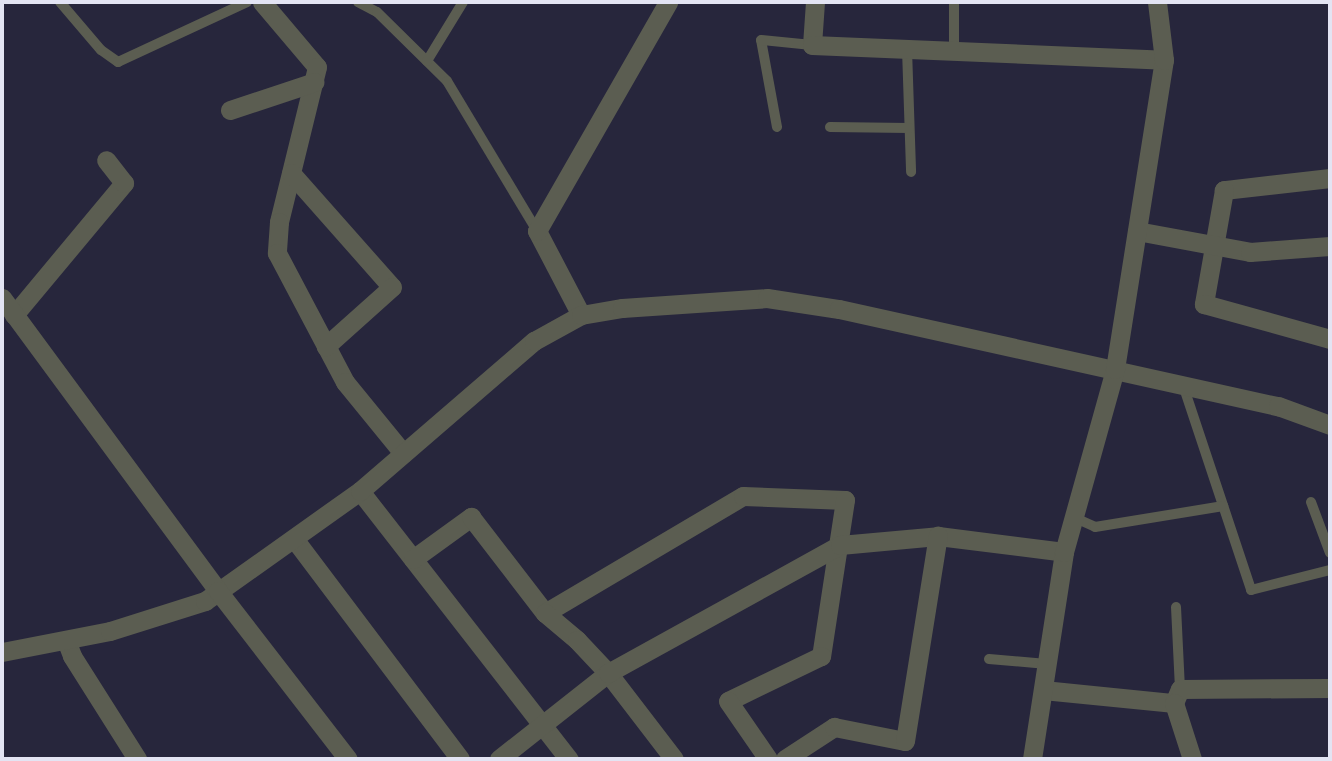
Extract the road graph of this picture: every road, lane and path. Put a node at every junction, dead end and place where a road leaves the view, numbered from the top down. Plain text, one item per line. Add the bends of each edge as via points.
1 (60, 2) edge
2 (247, 2) edge
3 (262, 2) edge
4 (358, 2) edge
5 (463, 2) edge
6 (668, 2) edge
7 (814, 2) edge
8 (954, 2) edge
9 (1157, 2) edge
10 (811, 45) junction
11 (907, 49) junction
12 (954, 51) junction
13 (1164, 60) junction
14 (427, 61) junction
15 (314, 82) junction
16 (230, 110) dead end
17 (777, 127) dead end
18 (830, 127) dead end
19 (909, 128) junction
20 (106, 160) dead end
21 (911, 172) dead end
22 (292, 173) junction
23 (1330, 178) edge
24 (537, 231) junction
25 (1137, 231) junction
26 (1330, 246) edge
27 (1214, 247) junction
28 (2, 298) edge
29 (14, 315) junction
30 (581, 315) junction
31 (1330, 339) edge
32 (326, 346) junction
33 (1115, 369) junction
34 (1183, 385) junction
35 (1330, 425) edge
36 (403, 453) junction
37 (360, 491) junction
38 (1311, 502) dead end
39 (1223, 506) junction
40 (1073, 517) junction
41 (938, 536) junction
42 (295, 540) junction
43 (839, 545) junction
44 (1063, 552) junction
45 (1330, 553) edge
46 (413, 559) junction
47 (1330, 570) edge
48 (218, 591) junction
49 (1176, 607) dead end
50 (545, 613) junction
51 (66, 640) junction
52 (2, 652) edge
53 (989, 659) dead end
54 (1047, 664) junction
55 (608, 673) junction
56 (1330, 688) edge
57 (1043, 690) junction
58 (1177, 696) junction
59 (543, 725) junction
60 (134, 758) edge
61 (348, 759) edge
62 (460, 759) edge
63 (499, 759) edge
64 (569, 759) edge
65 (674, 759) edge
66 (768, 759) edge
67 (785, 759) edge
68 (1032, 759) edge
69 (1192, 759) edge

1 - 2 lane via 118,62
3 - 15 street via 317,67
4 - 14 lane via 377,12
5 - 14 lane
6 - 24 street
7 - 10 street
8 - 12 lane
9 - 13 street
10 - 11 street
10 - 17 lane via 761,40
11 - 12 street
11 - 19 lane
12 - 13 street
13 - 25 street
14 - 24 lane via 447,81
15 - 16 street
15 - 22 street
18 - 19 lane
19 - 21 lane
20 - 29 street via 124,183
22 - 32 street via 276,253
22 - 32 street via 392,287
23 - 27 street via 1224,190
24 - 30 street
25 - 27 street
25 - 33 street
26 - 27 street via 1250,253
27 - 31 street via 1204,304
28 - 29 street
29 - 48 street
30 - 33 street via 767,298 839,309
30 - 36 street via 534,341
32 - 36 street via 345,382
33 - 34 street
33 - 40 street
34 - 35 street via 1278,406
34 - 39 lane
36 - 37 street
37 - 42 street
37 - 46 street
38 - 45 lane
39 - 40 lane via 1095,527
39 - 47 lane via 1251,590
40 - 44 street
41 - 43 street
41 - 44 street
41 - 67 street via 905,741 834,727
42 - 48 street
42 - 62 street
43 - 50 street via 845,500 743,496
43 - 55 street
43 - 66 street via 821,656 728,701
44 - 54 street
46 - 50 street via 471,517
46 - 59 street
48 - 51 street via 193,605
48 - 61 street
49 - 58 lane
50 - 55 street
51 - 52 street
51 - 60 street
53 - 54 lane
54 - 57 street
55 - 59 street
55 - 65 street
56 - 58 street
57 - 58 street
57 - 68 street
58 - 69 street
59 - 63 street
59 - 64 street

